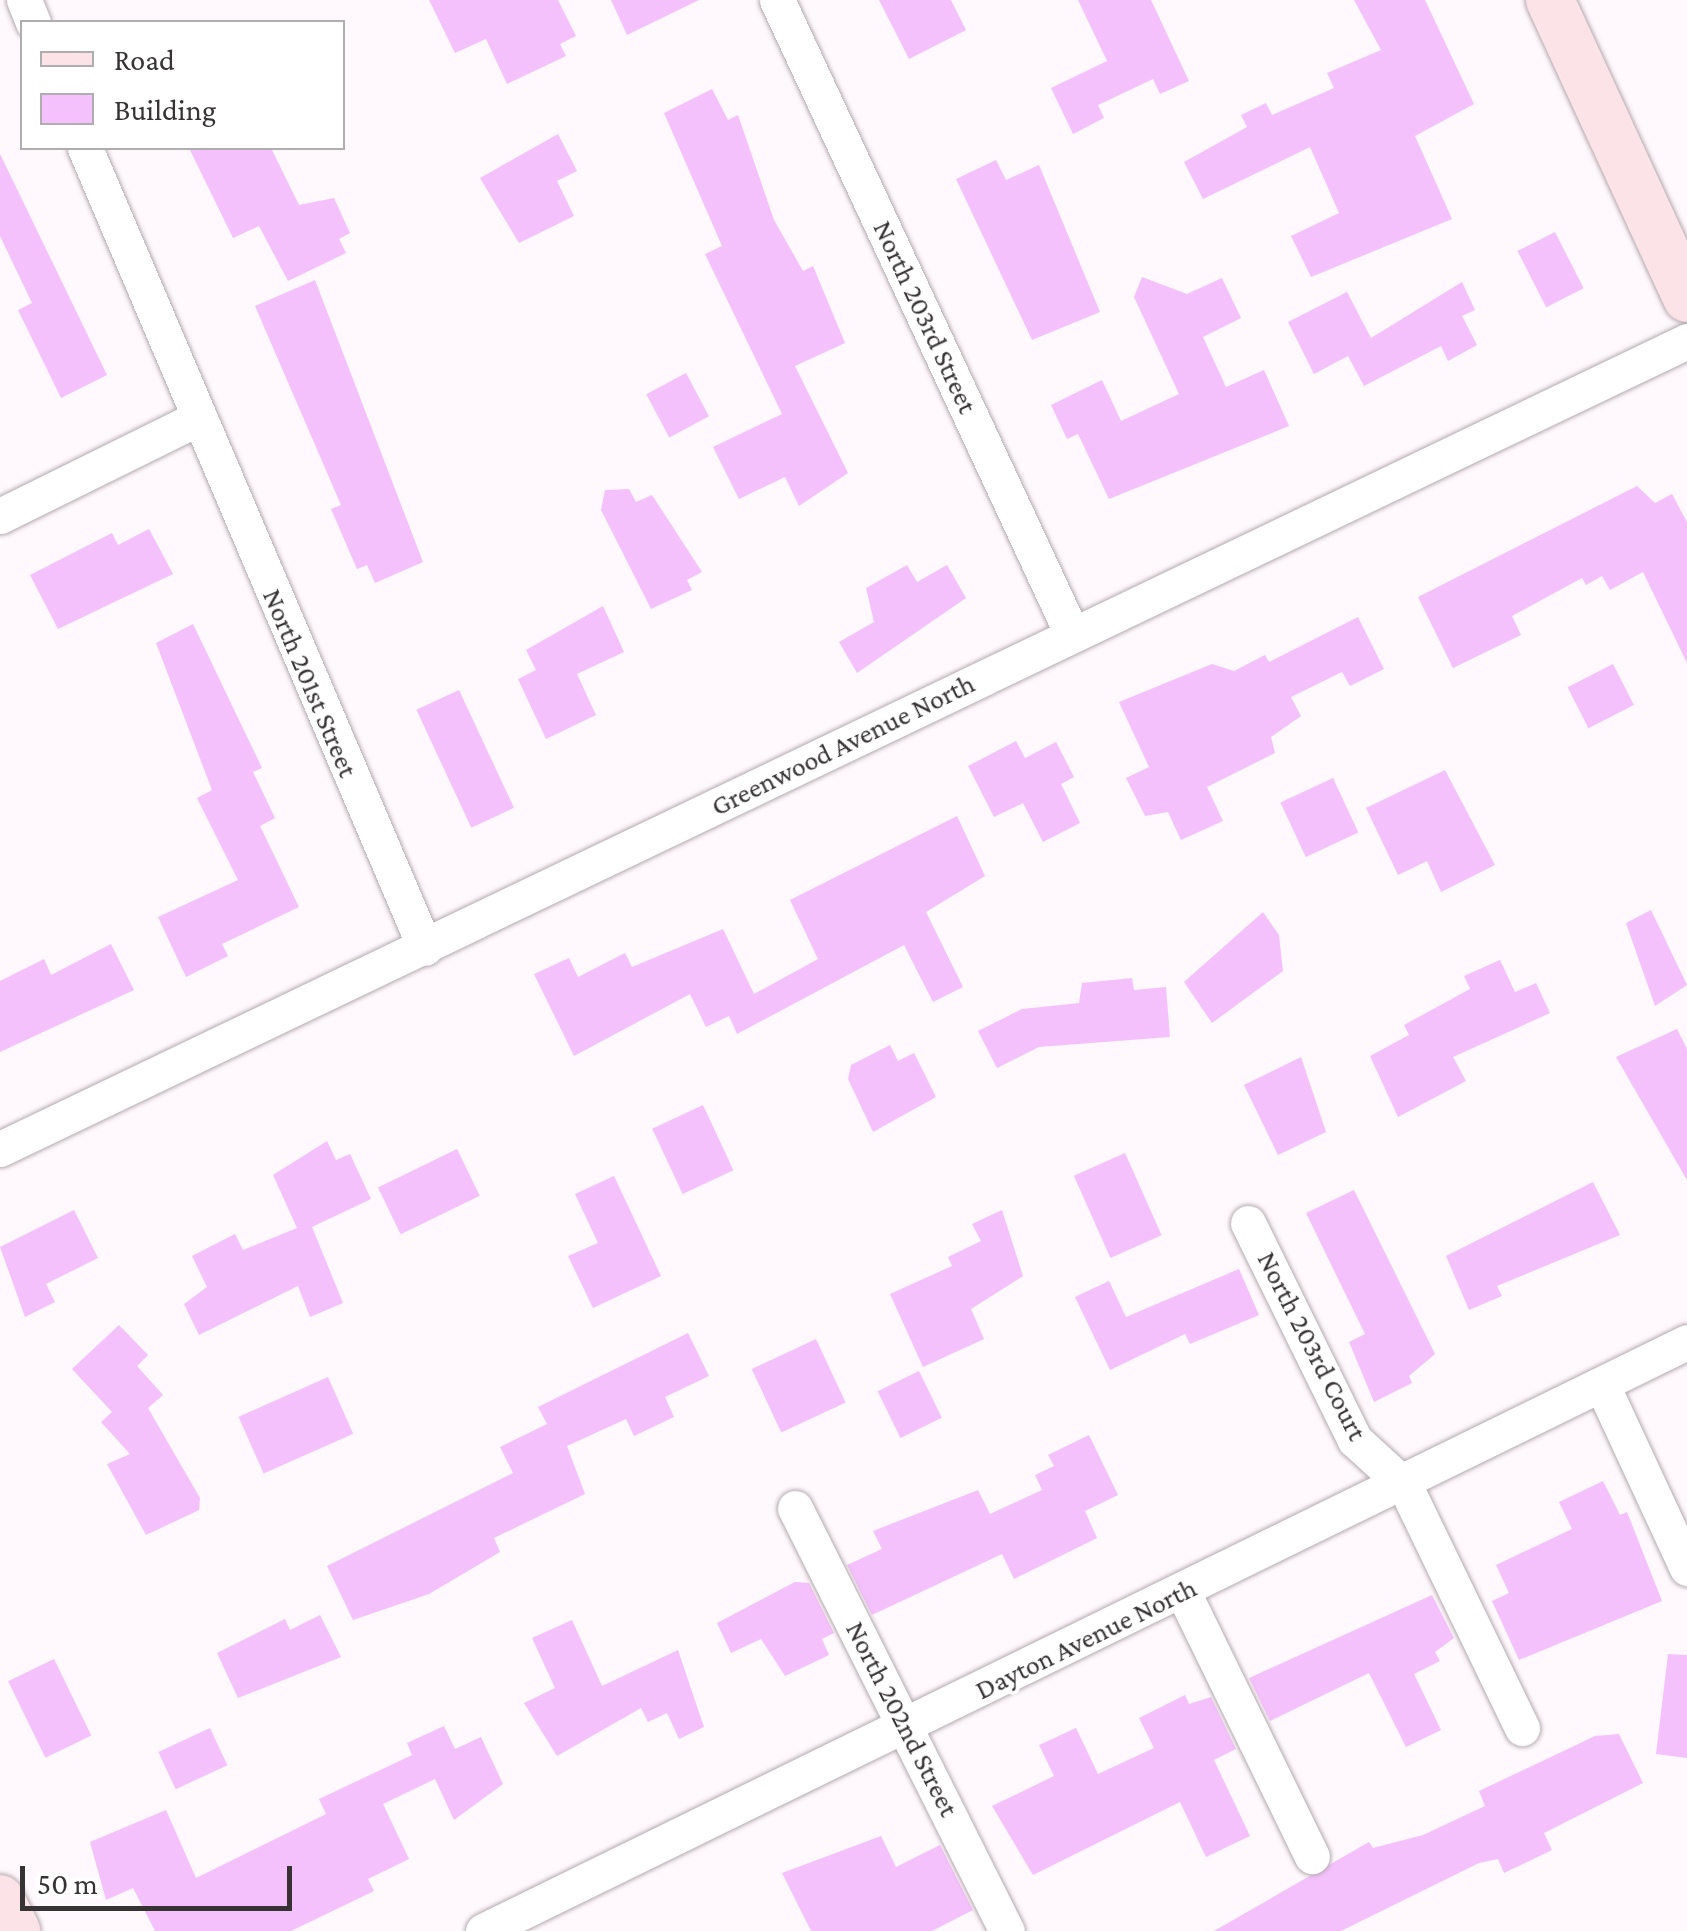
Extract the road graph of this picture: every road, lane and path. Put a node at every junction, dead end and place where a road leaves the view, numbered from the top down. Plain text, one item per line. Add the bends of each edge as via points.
1 (777, 0) edge
2 (1550, 0) edge
3 (85, 150) edge
4 (1687, 298) edge
5 (1687, 341) edge
6 (196, 419) junction
7 (0, 516) edge
8 (1072, 634) junction
9 (425, 948) junction
10 (0, 1149) edge
11 (1248, 1223) dead end
12 (1687, 1342) edge
13 (1602, 1385) junction
14 (1405, 1486) junction
15 (796, 1508) dead end
16 (1687, 1568) edge
17 (1182, 1592) junction
18 (906, 1726) junction
19 (1522, 1728) dead end
20 (1312, 1856) dead end
21 (0, 1898) edge
22 (16, 1931) edge
23 (483, 1931) edge
24 (1007, 1931) edge

1 - 8 street, North 203rd Street
2 - 4 street
3 - 6 street, North 201st Street
5 - 8 street, Greenwood Avenue North
6 - 7 street
6 - 9 street, North 201st Street
8 - 9 street, Greenwood Avenue North
9 - 10 street, Greenwood Avenue North
11 - 14 street, North 203rd Court via 1355,1440
12 - 13 street, Dayton Avenue North
13 - 14 street, Dayton Avenue North
13 - 16 street
14 - 17 street, Dayton Avenue North
14 - 19 street, North 203rd Court
15 - 18 street, North 202nd Street
17 - 18 street, Dayton Avenue North
17 - 20 street
18 - 23 street, Dayton Avenue North
18 - 24 street, North 202nd Street
21 - 22 street

